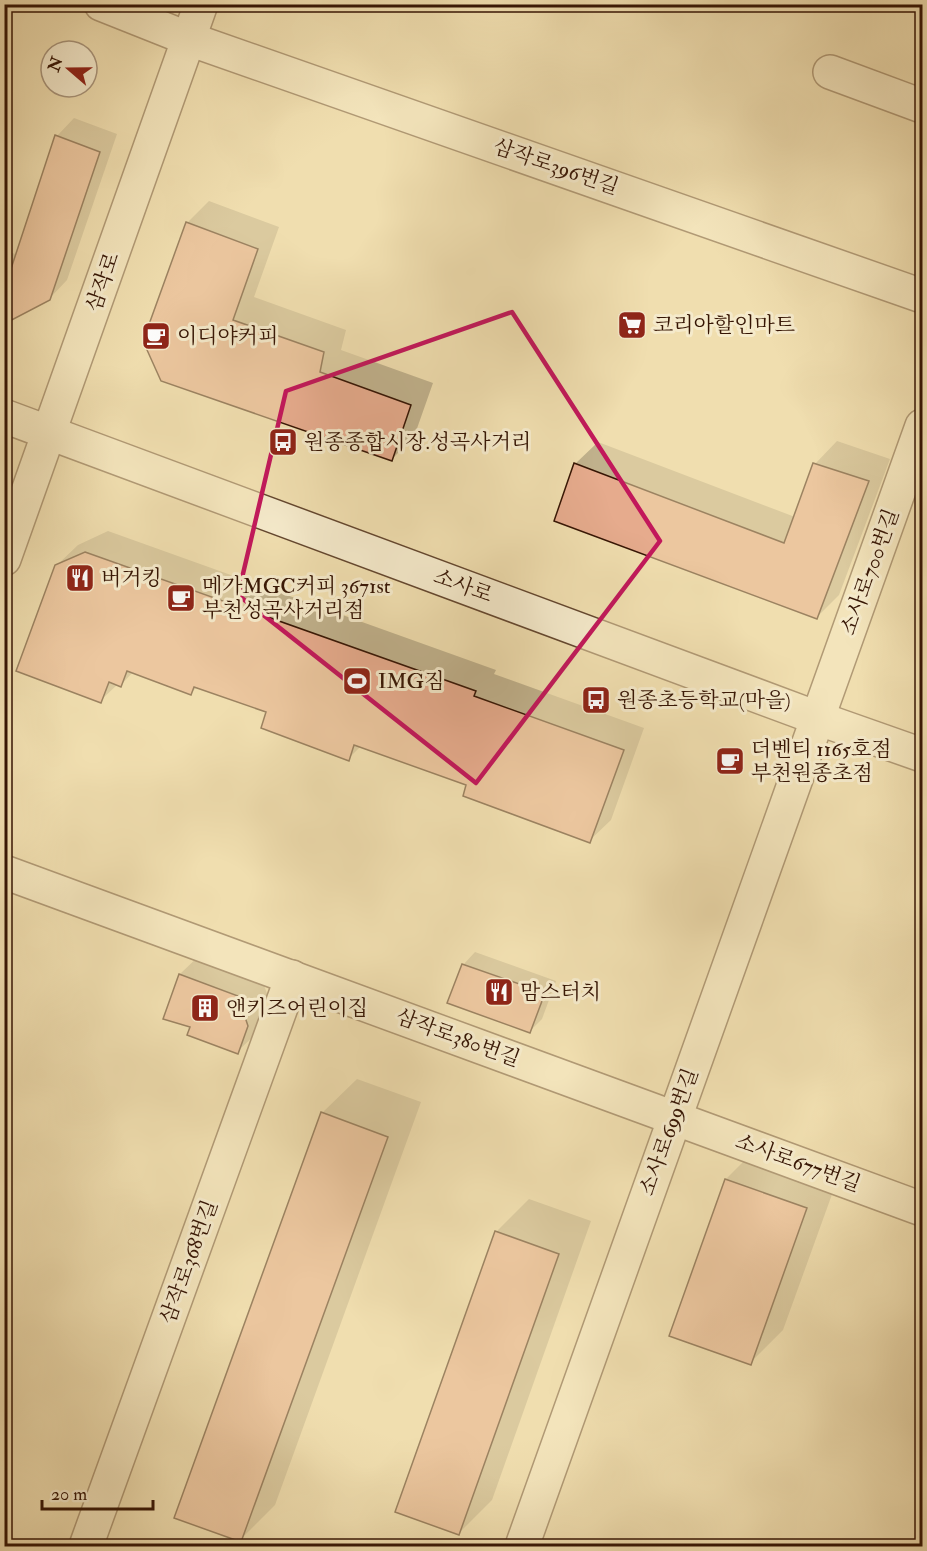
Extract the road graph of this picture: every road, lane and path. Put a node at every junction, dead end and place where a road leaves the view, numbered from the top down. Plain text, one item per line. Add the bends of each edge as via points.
1 (101, 4) edge
2 (201, 4) edge
3 (189, 39) junction
4 (830, 72) dead end
5 (922, 106) edge
6 (922, 296) edge
7 (4, 416) edge
8 (922, 426) edge
9 (50, 433) junction
10 (4, 559) edge
11 (817, 718) junction
12 (922, 755) edge
13 (4, 872) edge
14 (292, 977) junction
15 (674, 1117) junction
16 (922, 1209) edge
17 (86, 1546) edge
18 (522, 1546) edge

1 - 3 street, 삼작로396번길
2 - 3 street, 삼작로
3 - 6 street, 삼작로396번길
3 - 9 street, 삼작로
4 - 5 street
7 - 9 street, 소사로
8 - 11 street, 소사로700번길
9 - 10 street, 삼작로
9 - 11 street, 소사로
11 - 12 street, 소사로
11 - 15 street, 소사로699번길
13 - 14 street, 삼작로380번길
14 - 15 street, 삼작로380번길
14 - 17 street, 삼작로368번길
15 - 16 street, 소사로677번길
15 - 18 street, 소사로699번길

